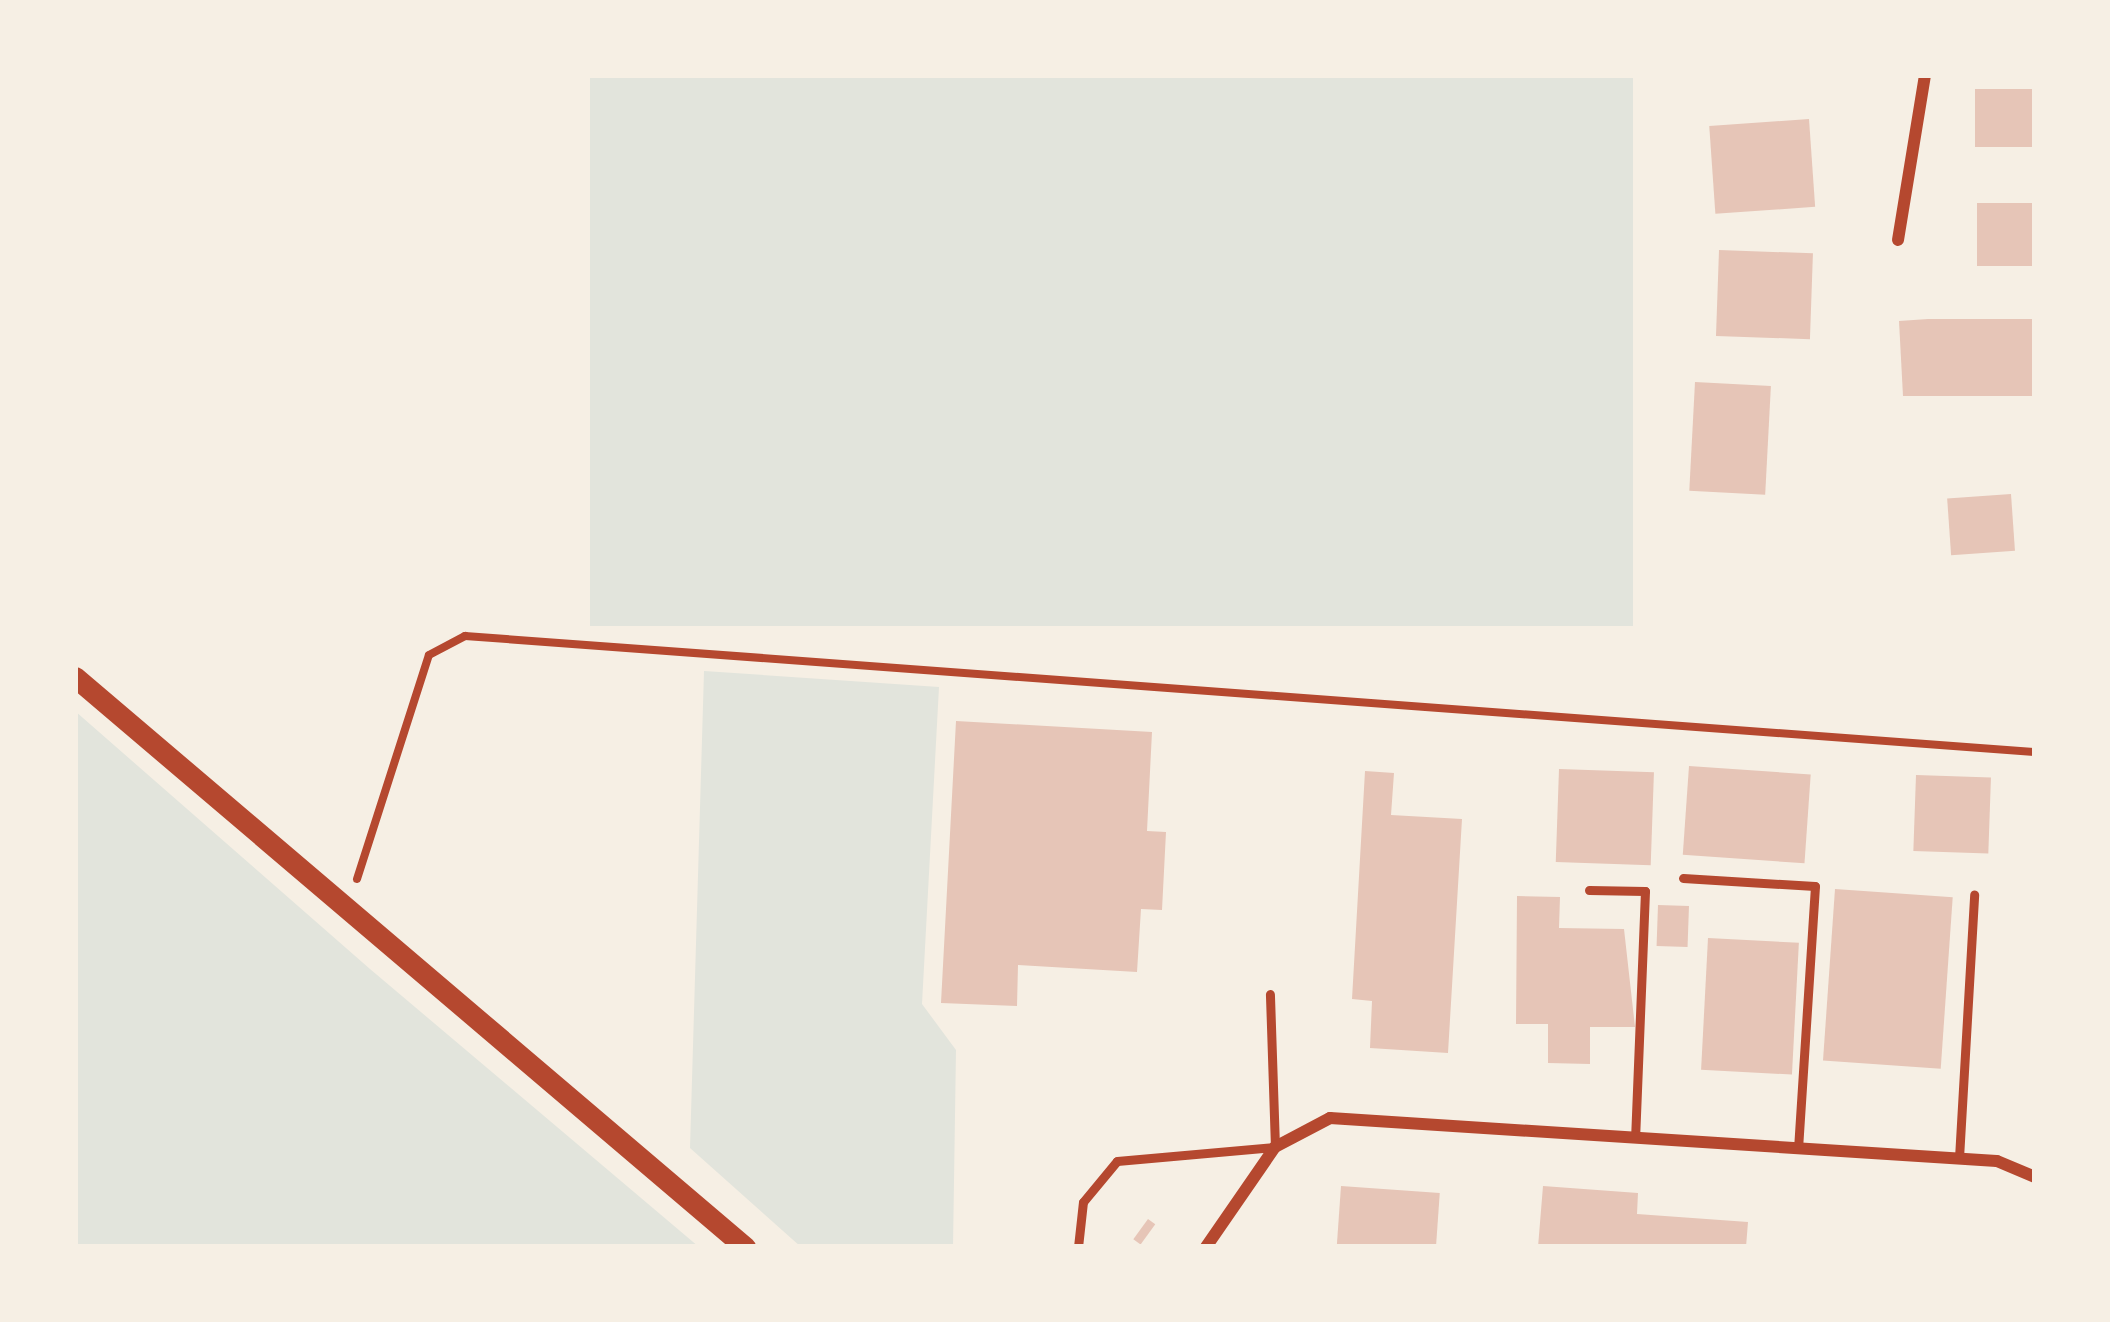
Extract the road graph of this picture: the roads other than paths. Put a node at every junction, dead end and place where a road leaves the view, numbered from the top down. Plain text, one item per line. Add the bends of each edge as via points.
1 (1924, 75) edge
2 (1898, 239) dead end
3 (75, 677) edge
4 (1683, 878) dead end
5 (1589, 890) dead end
6 (1974, 894) dead end
7 (1270, 994) dead end
8 (1635, 1136) junction
9 (1275, 1147) junction
10 (1798, 1148) junction
11 (1959, 1158) junction
12 (2035, 1177) edge
13 (745, 1247) edge
14 (1078, 1247) edge
15 (1206, 1247) edge

1 - 2 street
3 - 13 street
4 - 10 lane via 1815,886
5 - 8 lane via 1645,891
6 - 11 lane
7 - 9 lane
8 - 9 street via 1330,1118
8 - 10 street
9 - 14 lane via 1117,1161 1083,1202
9 - 15 street
10 - 11 street
11 - 12 street

